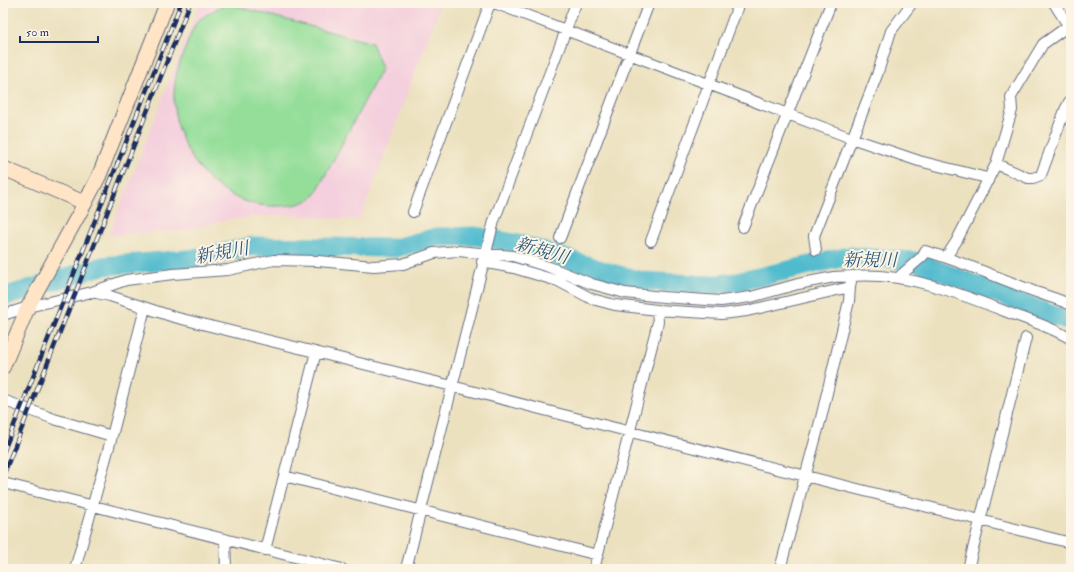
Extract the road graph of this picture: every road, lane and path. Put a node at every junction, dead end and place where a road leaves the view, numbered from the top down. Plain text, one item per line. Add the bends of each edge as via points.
1 (167, 3) edge
2 (490, 3) edge
3 (494, 3) edge
4 (576, 3) edge
5 (649, 3) edge
6 (740, 3) edge
7 (831, 3) edge
8 (912, 3) edge
9 (1054, 3) edge
10 (1070, 26) edge
11 (566, 30) junction
12 (630, 55) junction
13 (708, 85) junction
14 (1071, 100) edge
15 (787, 114) junction
16 (852, 138) junction
17 (996, 164) junction
18 (3, 168) edge
19 (988, 181) junction
20 (86, 203) junction
21 (413, 212) dead end
22 (743, 227) dead end
23 (560, 238) dead end
24 (651, 241) dead end
25 (816, 250) dead end
26 (484, 255) junction
27 (946, 257) junction
28 (852, 276) junction
29 (901, 276) junction
30 (850, 287) junction
31 (92, 292) junction
32 (1071, 305) edge
33 (28, 306) junction
34 (145, 308) junction
35 (657, 310) junction
36 (3, 315) edge
37 (1026, 338) dead end
38 (1071, 339) edge
39 (316, 352) junction
40 (3, 367) edge
41 (452, 386) junction
42 (3, 400) edge
43 (629, 432) junction
44 (112, 436) junction
45 (284, 476) junction
46 (804, 476) junction
47 (3, 483) edge
48 (93, 506) junction
49 (420, 511) junction
50 (980, 520) junction
51 (225, 540) junction
52 (1071, 543) edge
53 (265, 550) junction
54 (598, 555) junction
55 (75, 569) edge
56 (226, 569) edge
57 (342, 569) edge
58 (406, 569) edge
59 (594, 569) edge
60 (780, 569) edge
61 (968, 569) edge

1 - 20 street
2 - 21 street
3 - 11 street
4 - 11 street
5 - 12 street
6 - 13 street
7 - 15 street
8 - 16 street via 891,31
9 - 10 street
10 - 17 street via 1043,44 1011,96 1012,110
11 - 12 street
11 - 26 street via 492,226
12 - 13 street
12 - 23 street
13 - 15 street
13 - 24 street
14 - 17 street via 1041,175 1028,178
15 - 16 street
15 - 22 street
16 - 19 street via 919,161 983,177
16 - 25 street via 814,236
17 - 19 street
18 - 20 street
19 - 27 street
20 - 33 street
26 - 28 street via 513,256 625,293 721,301 751,297 834,277
26 - 31 street via 458,251 434,253 403,264 374,266 274,260 228,270 126,280
26 - 35 street via 514,268 558,281 592,299 615,305
26 - 41 street
27 - 29 street via 925,250 923,256
27 - 32 street
28 - 29 street
28 - 30 street
29 - 38 street via 966,296
30 - 35 street via 747,311 722,314
30 - 46 street
31 - 33 street
31 - 34 street
33 - 36 street
33 - 40 street
34 - 39 street
34 - 44 street
35 - 43 street via 658,322
37 - 50 street
39 - 41 street
39 - 45 street
41 - 43 street
41 - 49 street
42 - 44 street via 54,419
43 - 46 street
43 - 54 street
44 - 48 street
45 - 49 street
45 - 53 street
46 - 50 street
46 - 60 street
47 - 48 street
48 - 51 street
48 - 55 street
49 - 54 street
49 - 58 street
50 - 52 street
50 - 61 street
51 - 53 street
51 - 56 street
53 - 57 street
54 - 59 street

